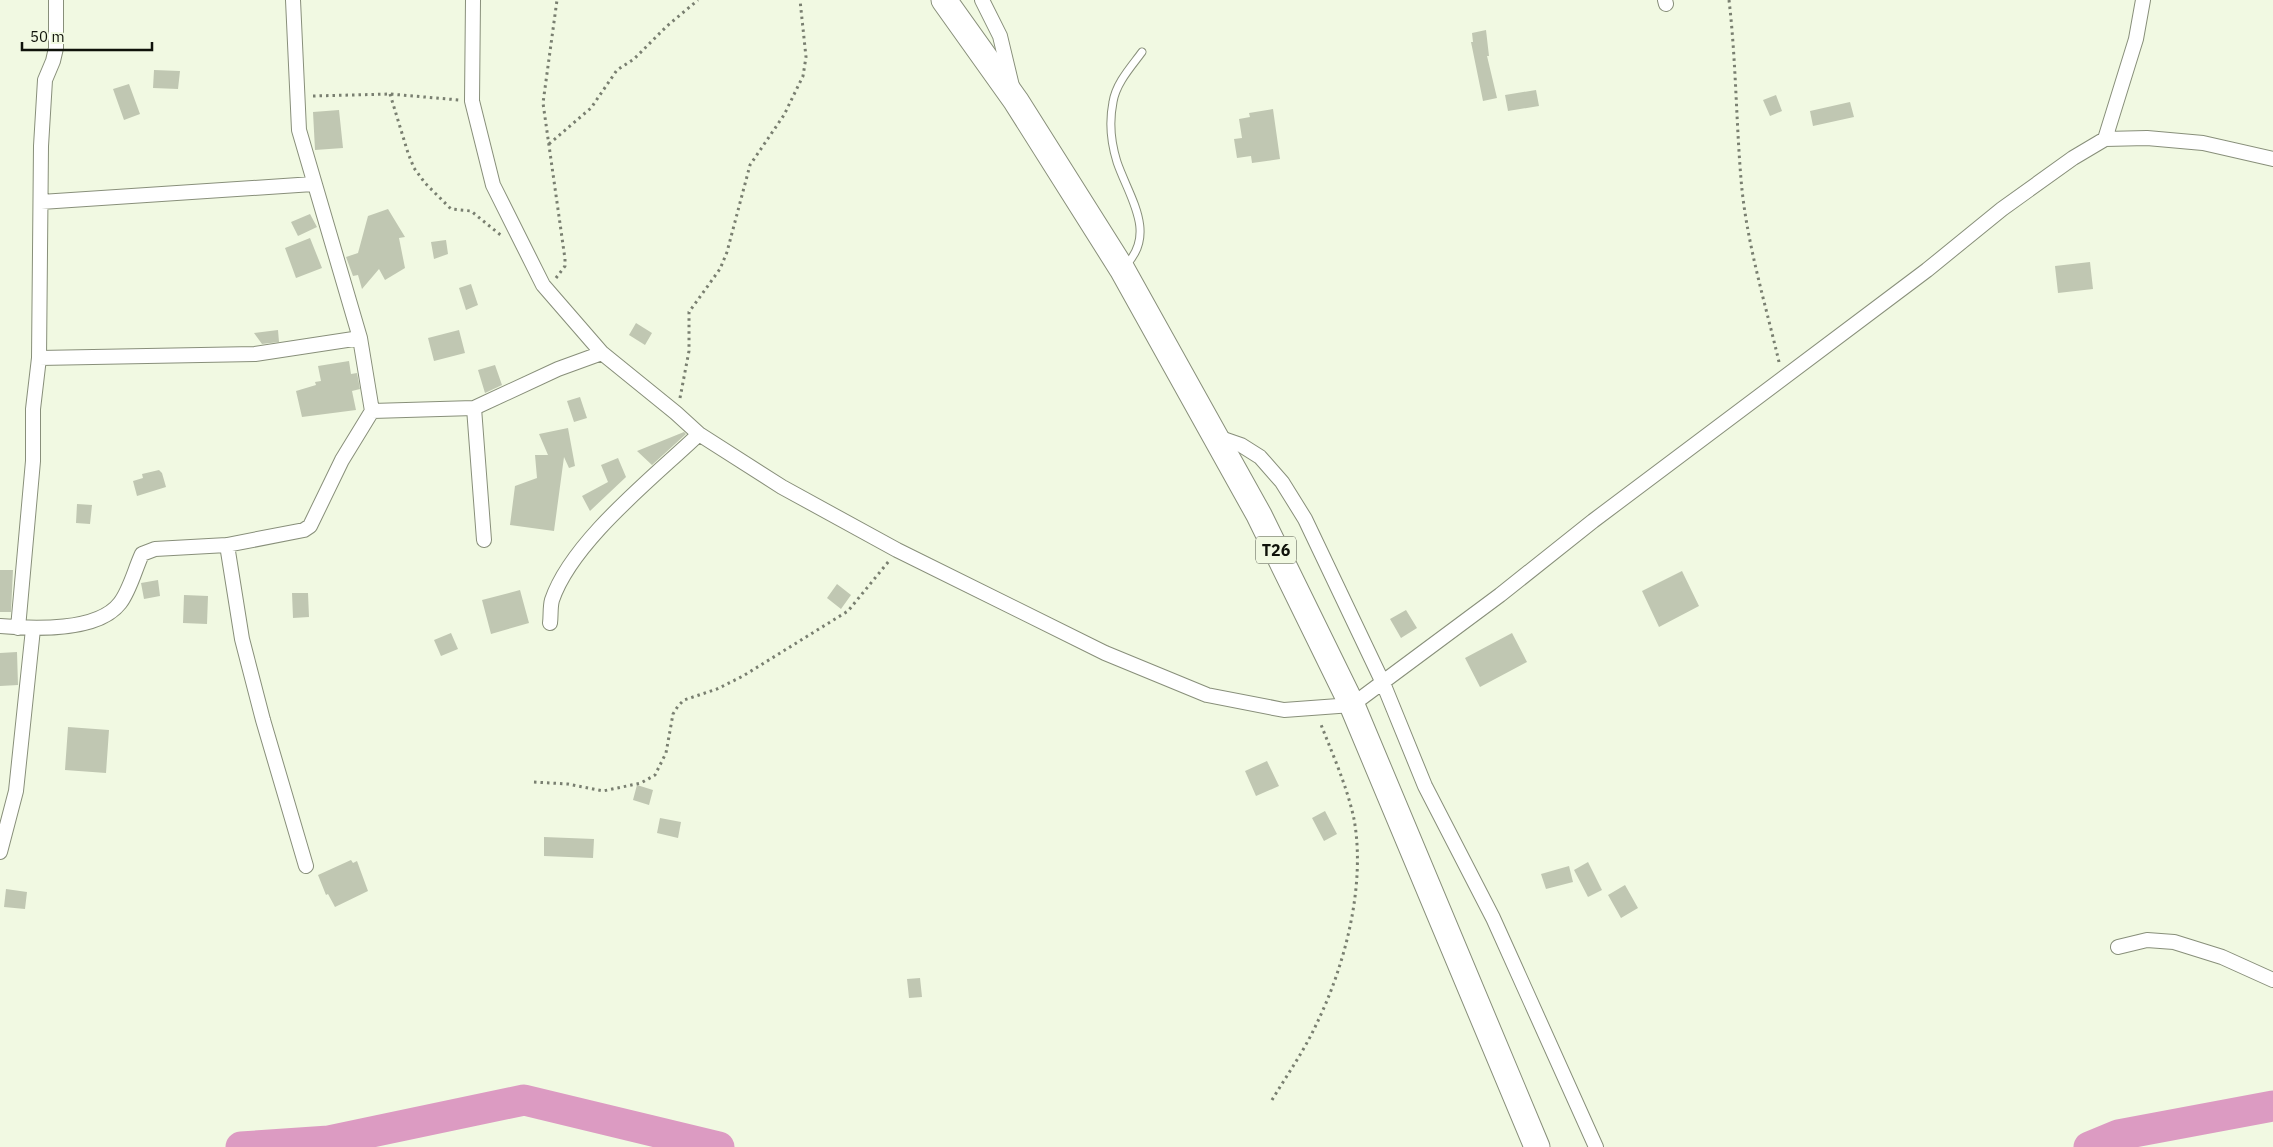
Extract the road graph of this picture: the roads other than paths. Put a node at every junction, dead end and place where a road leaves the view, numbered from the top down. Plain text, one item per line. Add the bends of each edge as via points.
1 (56, 0) edge
2 (292, 0) edge
3 (473, 0) edge
4 (944, 0) edge
5 (982, 0) edge
6 (2143, 0) edge
7 (1142, 52) dead end
8 (1016, 101) junction
9 (2105, 139) junction
10 (2273, 159) edge
11 (313, 184) junction
12 (41, 202) junction
13 (1122, 269) junction
14 (360, 338) junction
15 (602, 353) junction
16 (39, 358) junction
17 (474, 408) junction
18 (372, 411) junction
19 (699, 434) junction
20 (1214, 436) junction
21 (484, 540) dead end
22 (227, 546) junction
23 (550, 623) dead end
24 (0, 626) edge
25 (18, 628) junction
26 (34, 629) junction
27 (1383, 683) junction
28 (1352, 705) junction
29 (0, 852) edge
30 (306, 866) dead end
31 (2118, 947) dead end
32 (2273, 980) edge
33 (1535, 1143) edge
34 (1596, 1147) edge

1 - 12 street via 56,48 44,92
2 - 11 street via 300,130
3 - 15 street via 472,101 493,185 543,285
4 - 8 highway, T26
5 - 8 street via 1000,36
6 - 9 street via 2136,39
7 - 13 lane via 1124,76 1113,100 1110,130 1142,238 1135,256
8 - 13 highway, T26
9 - 10 street via 2147,138 2203,143
9 - 27 street via 2002,209 1927,270
11 - 12 street
11 - 14 street
12 - 16 street
13 - 20 highway, T26
14 - 16 street via 255,354
14 - 18 street
15 - 17 street via 558,368
15 - 19 street
16 - 25 street
17 - 18 street
17 - 21 street
18 - 22 street via 342,460 310,526
19 - 23 street via 596,532 563,578 552,601
19 - 28 street via 782,487 897,550 1105,653 1207,695 1284,710
20 - 27 street via 1241,445 1260,457 1282,482 1328,563
20 - 28 highway, T26 via 1259,515
22 - 26 street via 155,549 142,554 122,602 110,612 84,623
22 - 30 street via 242,639
24 - 25 street
25 - 26 street
26 - 29 street via 16,791
27 - 28 street
27 - 34 street via 1424,786 1493,918
28 - 33 highway, T26
31 - 32 street via 2147,940 2174,942

